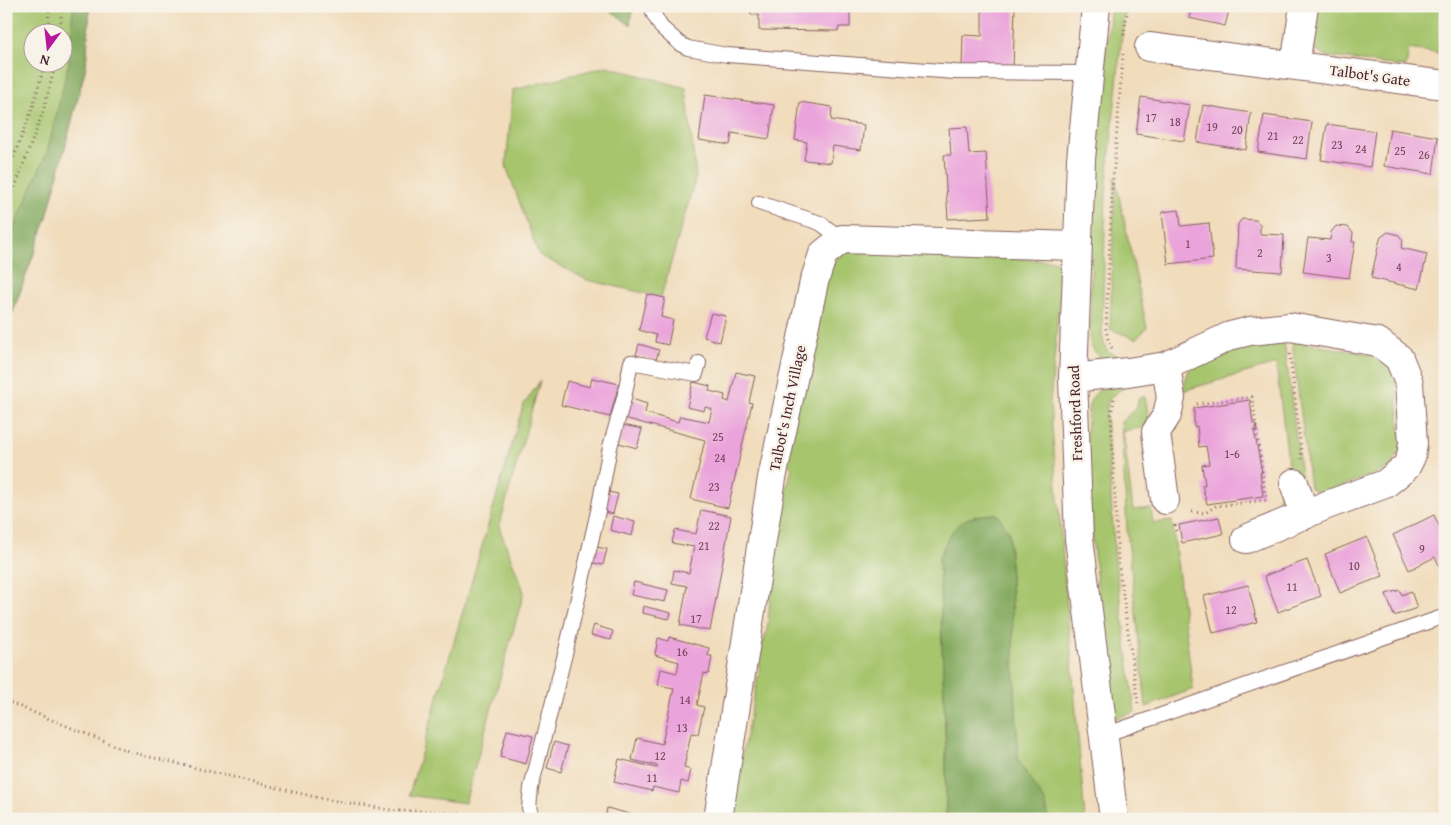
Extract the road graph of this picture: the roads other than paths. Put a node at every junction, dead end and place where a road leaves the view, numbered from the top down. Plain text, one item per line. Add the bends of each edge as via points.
1 (653, 6) edge
2 (1096, 6) edge
3 (1304, 6) edge
4 (1136, 46) road end
5 (1295, 65) junction
6 (1088, 73) junction
7 (1445, 85) edge
8 (759, 203) dead end
9 (842, 239) junction
10 (1076, 246) junction
11 (699, 363) dead end
12 (1166, 366) junction
13 (1073, 378) junction
14 (1299, 472) road end
15 (1165, 500) dead end
16 (1305, 514) junction
17 (1246, 539) dead end
18 (1445, 616) edge
19 (1104, 735) junction
20 (533, 819) edge
21 (718, 819) edge
22 (1114, 819) edge

1 - 6 lane via 661,27 680,44 727,55 955,72
2 - 6 street, Freshford Road
3 - 5 street
4 - 5 street, Talbot's Gate
5 - 7 street, Talbot's Gate
6 - 10 street, Freshford Road
8 - 9 lane via 820,223
9 - 10 street
9 - 21 street, Talbot's Inch Village via 823,254 814,282 772,478
10 - 13 street, Freshford Road
11 - 20 lane via 696,374 631,362 567,646 531,788
12 - 13 street
12 - 15 street via 1171,398 1167,415 1156,432
12 - 16 street via 1230,336 1290,327 1378,342 1399,358 1409,383 1413,443 1406,467 1385,484
13 - 19 street, Freshford Road via 1079,538
14 - 16 street
16 - 17 street
18 - 19 lane
19 - 22 street, Freshford Road

